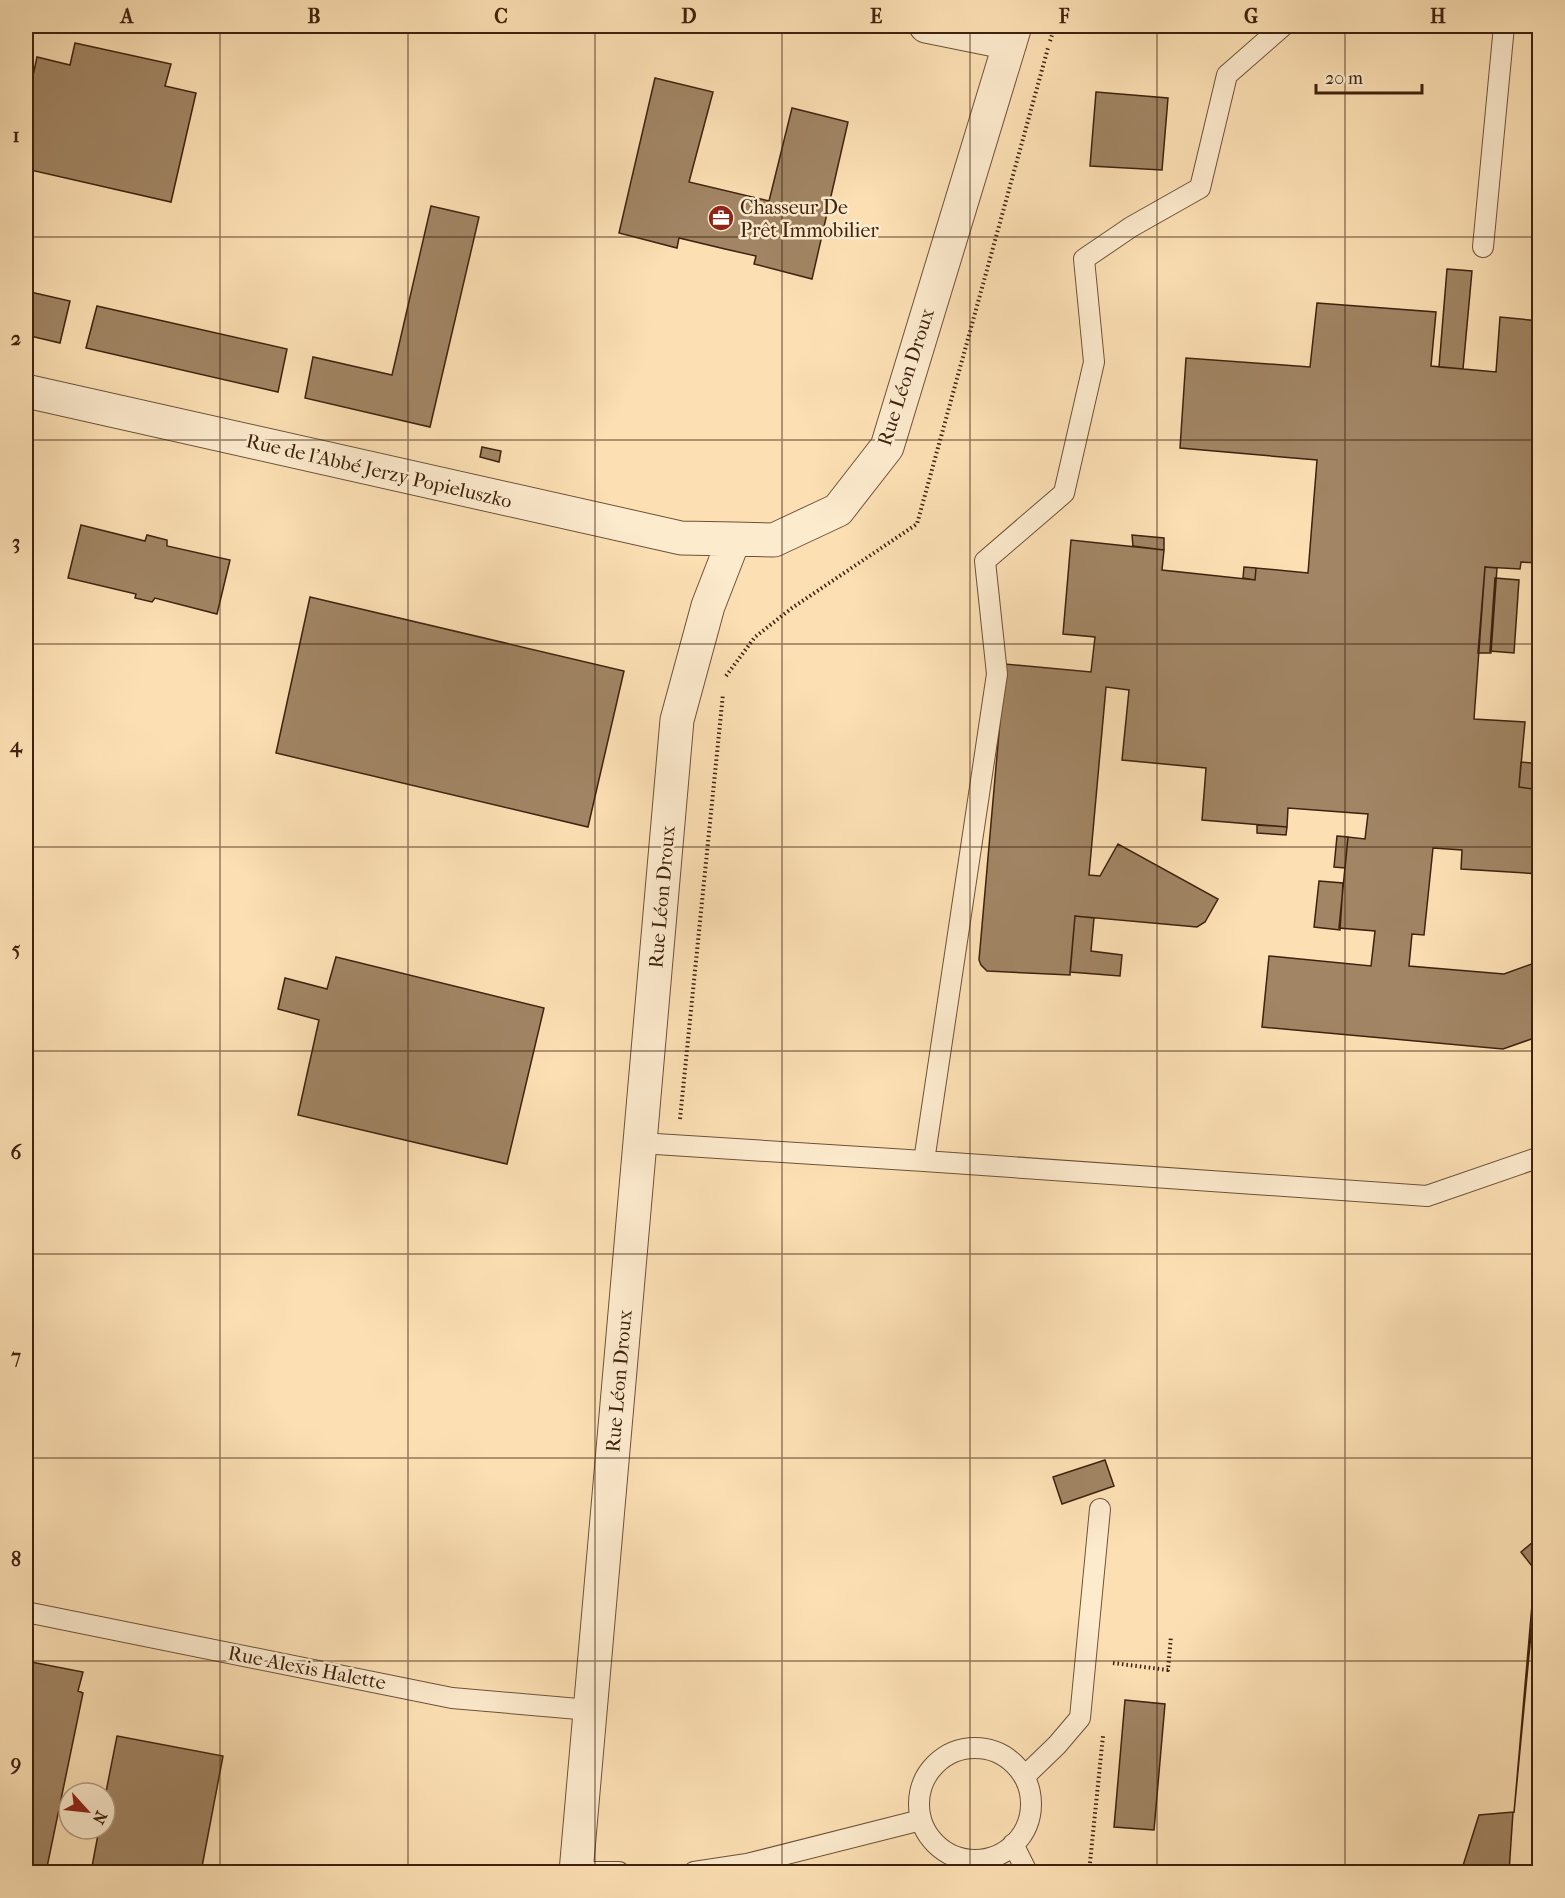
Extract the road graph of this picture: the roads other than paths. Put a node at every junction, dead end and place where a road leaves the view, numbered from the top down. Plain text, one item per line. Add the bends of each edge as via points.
1 (926, 26) edge
2 (1283, 26) edge
3 (1504, 26) edge
4 (1013, 34) edge
5 (1483, 247) dead end
6 (26, 391) edge
7 (734, 539) junction
8 (640, 1143) junction
9 (1539, 1157) edge
10 (924, 1161) junction
11 (1100, 1509) dead end
12 (26, 1612) edge
13 (590, 1710) junction
14 (1024, 1777) junction
15 (921, 1820) junction
16 (1013, 1844) junction
17 (576, 1872) edge
18 (619, 1872) edge
19 (694, 1872) edge
20 (1027, 1872) edge

1 - 4 street, Rue Léon Droux
2 - 10 lane via 1227,75 1200,188 1084,259 1094,362 1064,493 985,561 997,674
3 - 5 lane
4 - 7 street, Rue Léon Droux via 886,447 838,510 774,540
6 - 7 street, Rue de l'Abbé Jerzy Popieluszko via 681,538
7 - 8 street, Rue Léon Droux via 708,606 677,720
8 - 10 lane
8 - 13 street, Rue Léon Droux
9 - 10 lane via 1427,1196
11 - 14 lane via 1080,1718
12 - 13 lane, Rue Alexis Halette via 452,1698
13 - 17 street, Rue Léon Droux
14 - 15 lane via 1011,1761 992,1751 972,1748 952,1753 934,1764 923,1782 918,1801
14 - 16 lane via 1031,1797 1030,1818
15 - 16 lane via 935,1845 956,1858 980,1861 1004,1853
15 - 19 lane via 747,1864
16 - 20 lane
17 - 18 lane

